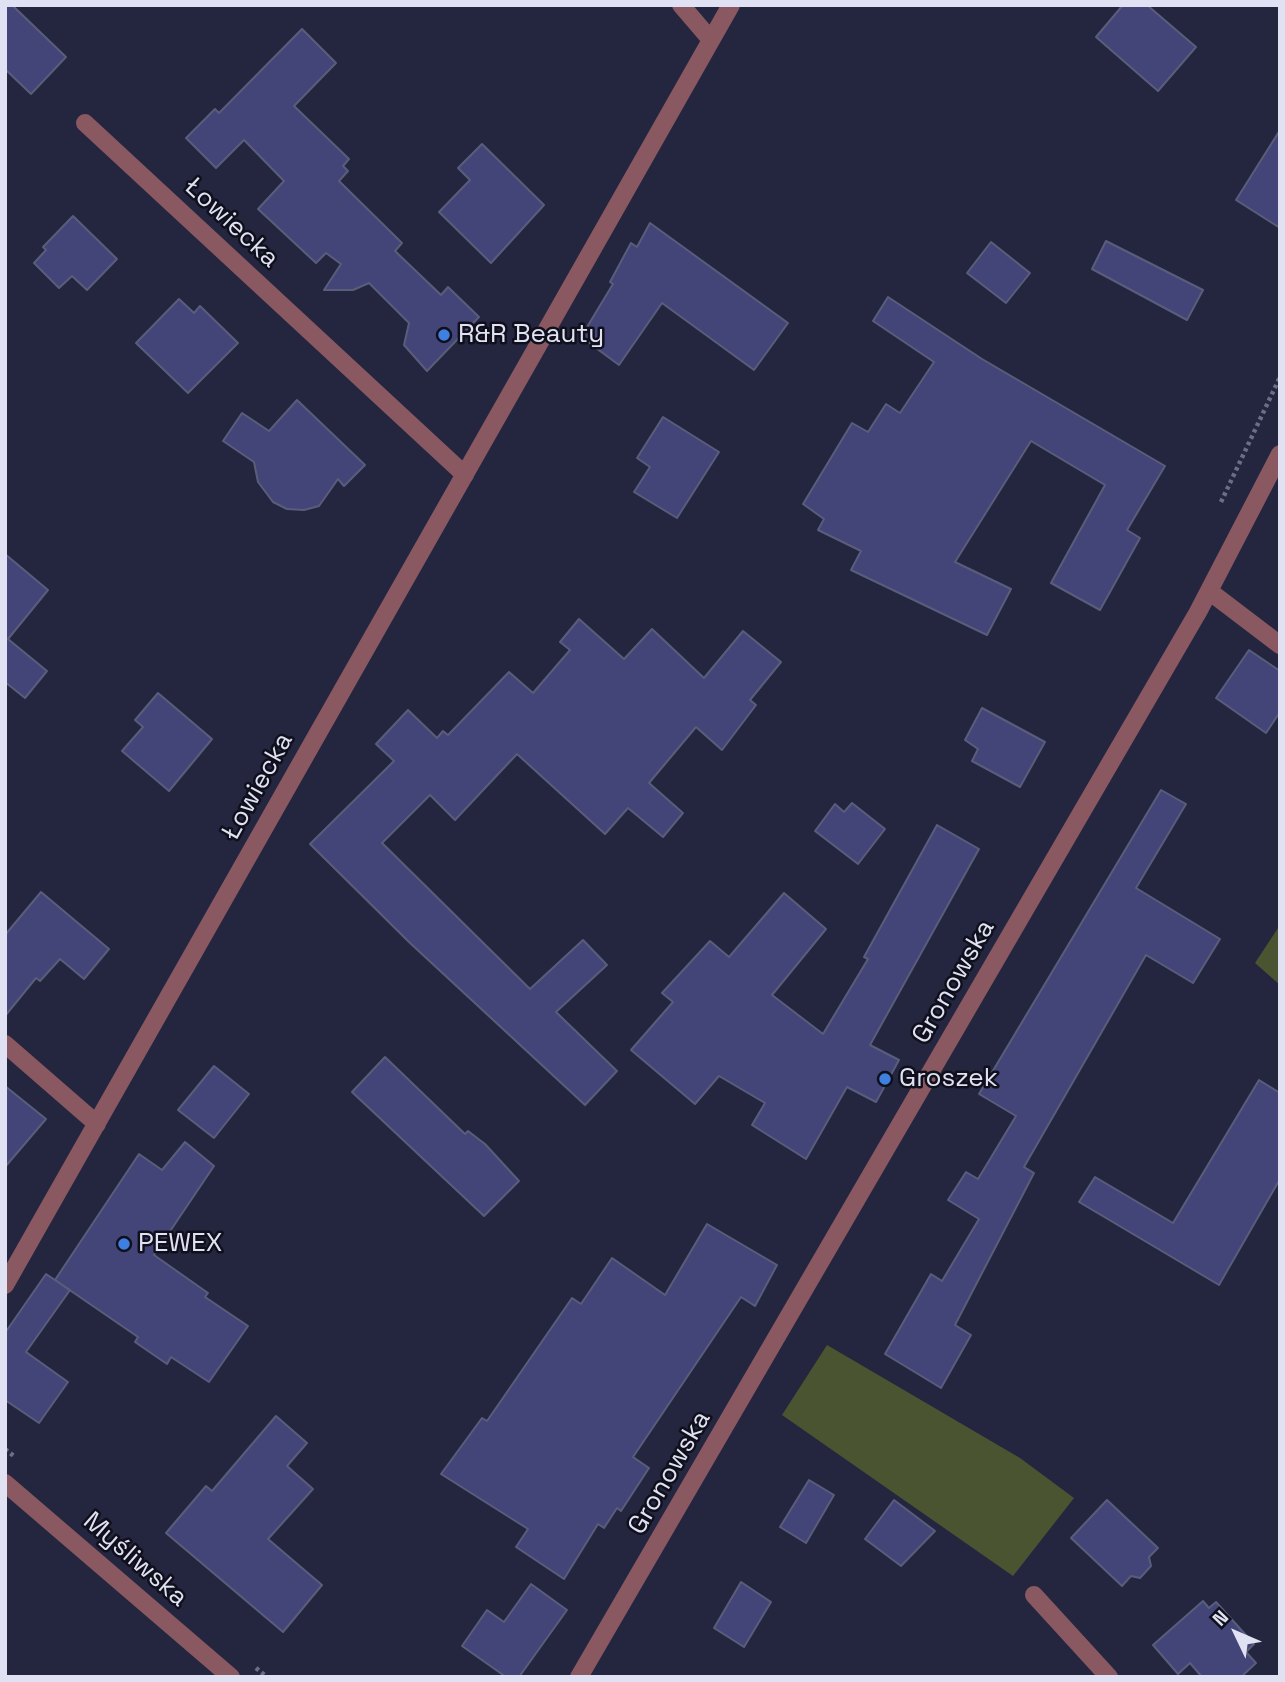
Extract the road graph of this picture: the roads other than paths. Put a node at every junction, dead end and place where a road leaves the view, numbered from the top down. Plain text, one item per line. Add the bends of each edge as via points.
1 (681, 5) edge
2 (731, 5) edge
3 (711, 40) junction
4 (85, 124) dead end
5 (1280, 454) edge
6 (465, 475) junction
7 (1209, 591) junction
8 (1280, 645) edge
9 (5, 1044) edge
10 (97, 1124) junction
11 (5, 1285) edge
12 (5, 1483) edge
13 (1034, 1595) dead end
14 (231, 1677) edge
15 (579, 1677) edge
16 (1108, 1677) edge

1 - 3 street
2 - 3 street, Łowiecka
3 - 6 street, Łowiecka
4 - 6 street, Łowiecka
5 - 7 street, Gronowska
6 - 10 street, Łowiecka
7 - 8 street
7 - 15 street, Gronowska
9 - 10 street
10 - 11 street, Łowiecka
12 - 14 street, Myśliwska
13 - 16 street

